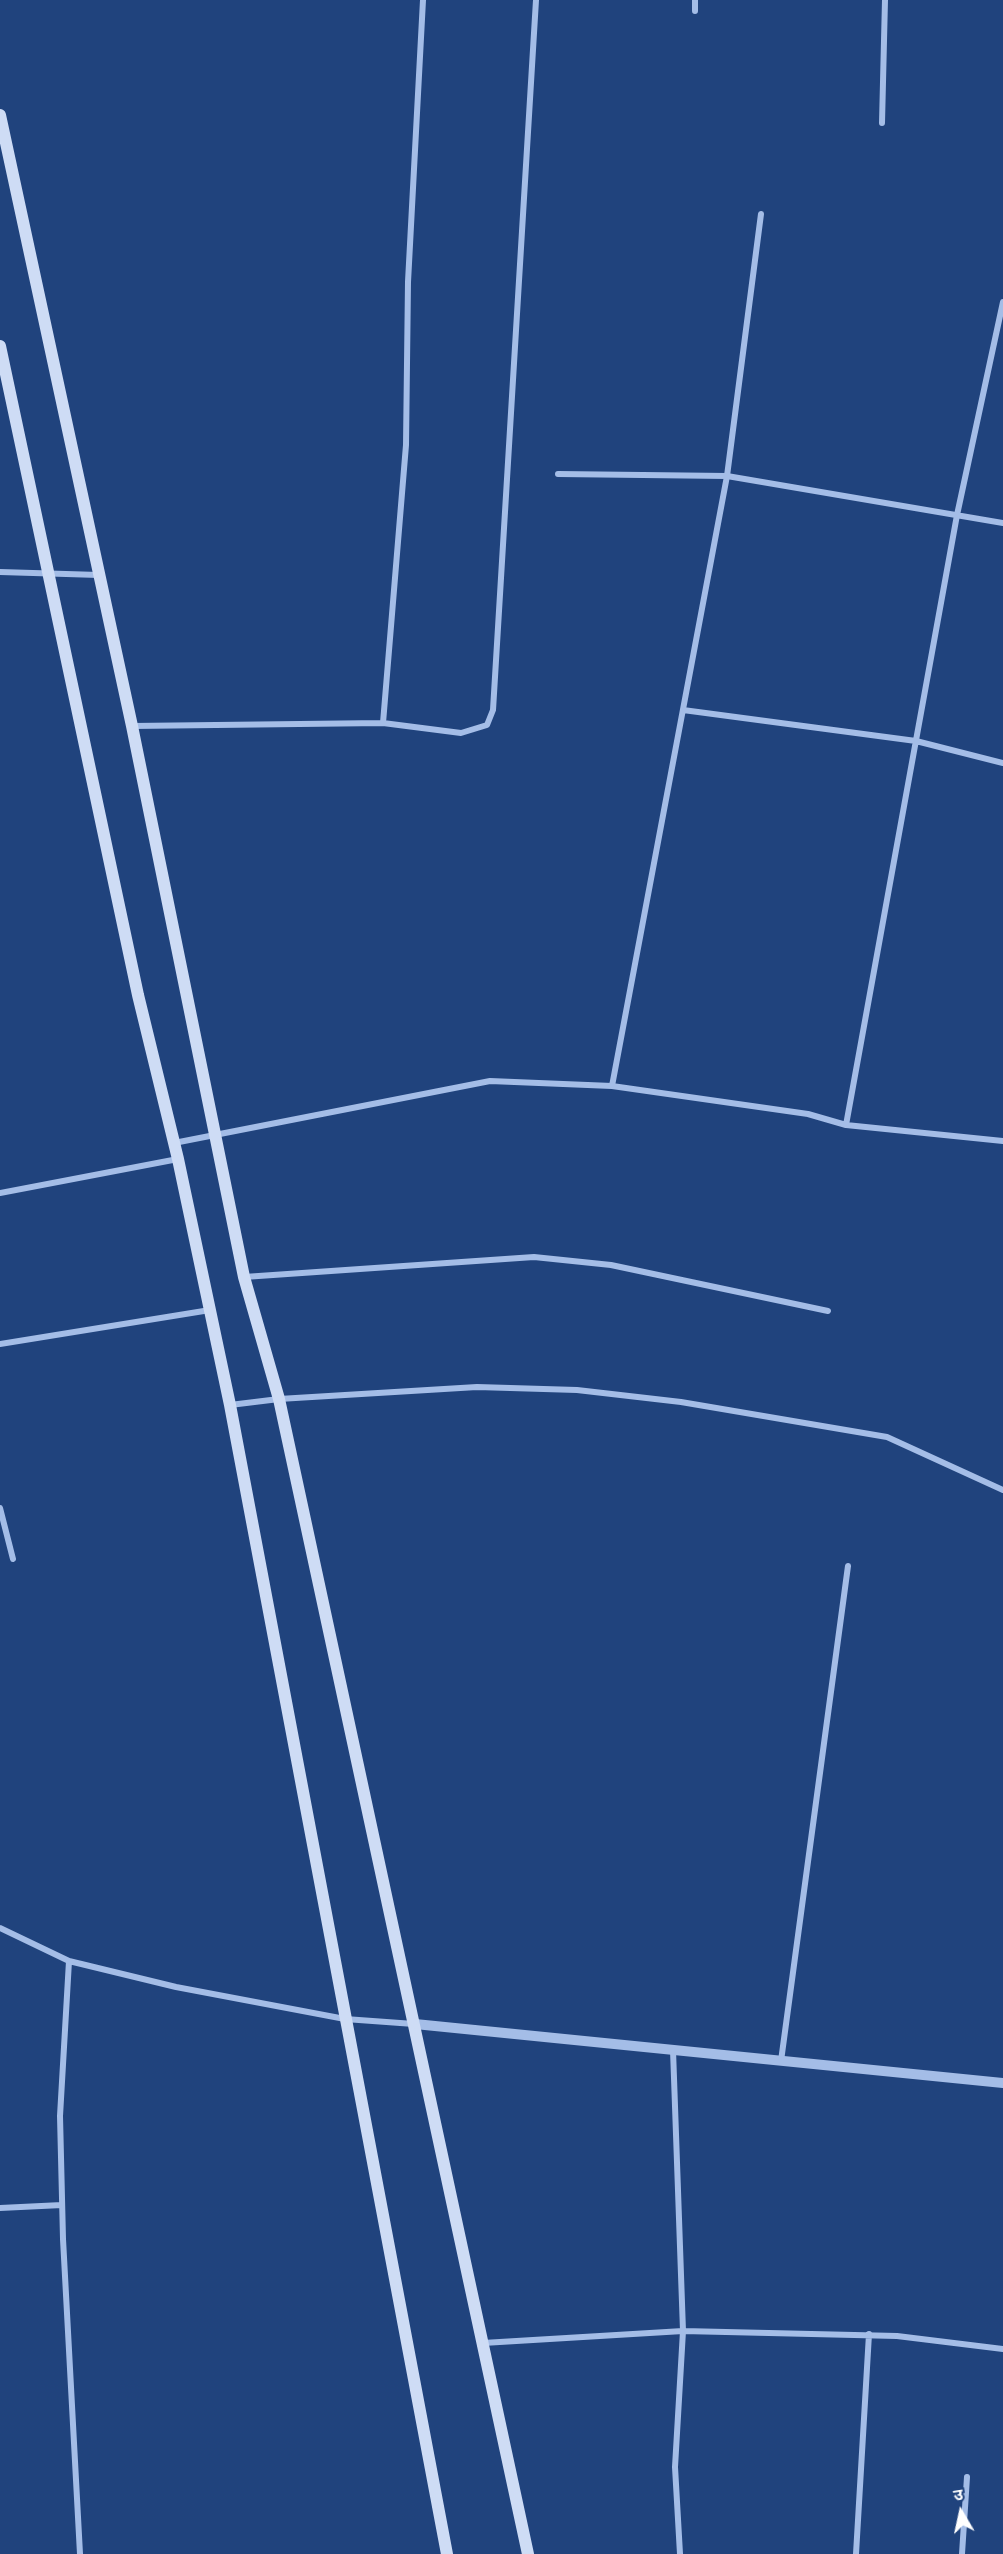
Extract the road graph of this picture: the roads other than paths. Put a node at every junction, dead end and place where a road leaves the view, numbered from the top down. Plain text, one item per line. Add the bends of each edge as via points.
1 (423, 0) edge
2 (536, 0) edge
3 (695, 0) edge
4 (885, 0) edge
5 (695, 11) dead end
6 (0, 115) edge
7 (882, 123) dead end
8 (761, 214) dead end
9 (1003, 302) edge
10 (0, 346) edge
11 (558, 474) dead end
12 (727, 476) junction
13 (957, 515) junction
14 (1003, 523) edge
15 (0, 572) edge
16 (48, 573) junction
17 (99, 575) junction
18 (683, 710) junction
19 (383, 723) junction
20 (132, 726) junction
21 (916, 741) junction
22 (1003, 763) edge
23 (612, 1086) junction
24 (846, 1125) junction
25 (215, 1135) junction
26 (1003, 1141) edge
27 (174, 1143) junction
28 (178, 1159) junction
29 (0, 1193) edge
30 (244, 1277) junction
31 (210, 1310) junction
32 (828, 1311) dead end
33 (0, 1344) edge
34 (279, 1399) junction
35 (230, 1405) junction
36 (1003, 1490) edge
37 (0, 1508) edge
38 (13, 1559) dead end
39 (848, 1566) dead end
40 (0, 1928) edge
41 (69, 1961) junction
42 (345, 2019) junction
43 (415, 2024) junction
44 (673, 2050) junction
45 (781, 2061) junction
46 (1003, 2084) edge
47 (62, 2205) junction
48 (0, 2208) edge
49 (683, 2331) junction
50 (869, 2334) junction
51 (482, 2343) junction
52 (1003, 2349) edge
53 (967, 2477) dead end
54 (81, 2554) edge
55 (447, 2554) edge
56 (528, 2554) edge
57 (680, 2554) edge
58 (856, 2554) edge
59 (962, 2554) edge

1 - 19 street via 408,282 406,445
2 - 19 street via 493,710 487,725 462,734
3 - 5 street
4 - 7 street
6 - 17 main road
8 - 12 street
9 - 13 street
10 - 16 main road
11 - 12 street
12 - 13 street
12 - 18 street
13 - 14 street
13 - 21 street
15 - 16 street
16 - 17 street
16 - 27 main road via 138,995
17 - 20 main road
18 - 21 street
18 - 23 street
19 - 20 street
20 - 25 main road
21 - 22 street
21 - 24 street
23 - 24 street via 808,1114
23 - 25 street via 490,1081
24 - 26 street
25 - 27 street
25 - 30 main road
27 - 28 main road
28 - 29 street
28 - 31 main road
30 - 32 street via 534,1257 611,1265
30 - 34 main road
31 - 33 street
31 - 35 main road
34 - 35 street
34 - 36 street via 477,1387 577,1390 681,1402 887,1437
34 - 43 main road
35 - 42 main road
37 - 38 street
39 - 45 street
40 - 41 street
41 - 42 street via 176,1987
41 - 47 street via 60,2116
42 - 43 street
42 - 55 main road
43 - 44 street
43 - 51 main road
44 - 45 street
44 - 49 street
45 - 46 street
47 - 48 street
47 - 54 street
49 - 50 street
49 - 51 street
49 - 57 street via 675,2467
50 - 52 street
50 - 58 street
51 - 56 main road
53 - 59 street

